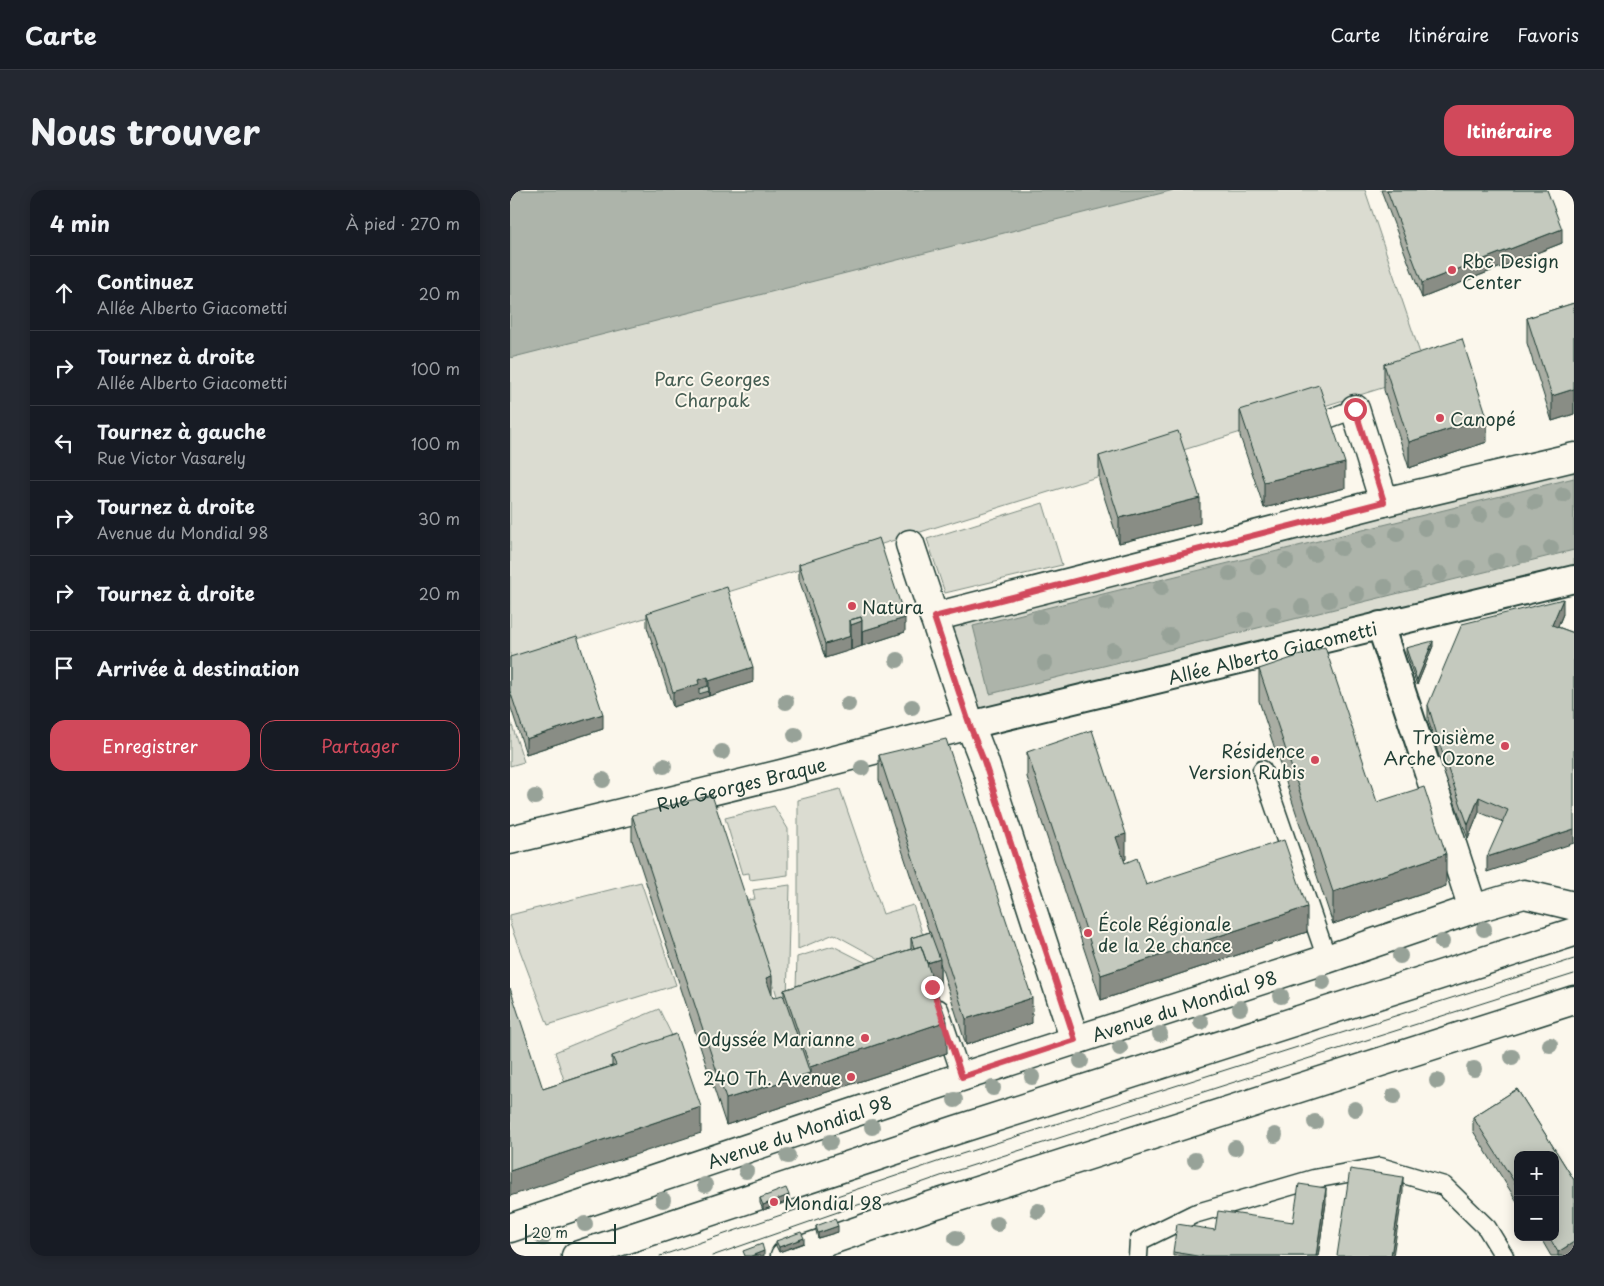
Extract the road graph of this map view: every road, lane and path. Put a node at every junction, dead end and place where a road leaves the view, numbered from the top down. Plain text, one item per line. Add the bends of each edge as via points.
1 (1355, 409) joint
2 (1322, 421) edge
3 (1574, 456) edge
4 (1384, 502) junction
5 (910, 544) dead end
6 (1574, 579) edge
7 (934, 617) junction
8 (1380, 625) junction
9 (970, 726) junction
10 (1426, 767) joint
11 (1262, 770) dead end
12 (510, 840) edge
13 (1574, 906) edge
14 (1473, 909) junction
15 (1574, 932) edge
16 (1327, 959) junction
17 (935, 996) edge
18 (1574, 1000) edge
19 (1075, 1040) junction
20 (962, 1077) junction
21 (510, 1228) edge
22 (576, 1256) edge
23 (785, 1256) edge
24 (1138, 1256) edge
25 (1504, 1256) edge

1 - 2 lane
1 - 4 street
3 - 4 street
4 - 7 street
5 - 7 street
6 - 8 street, Allée Alberto Giacometti
7 - 9 street
8 - 9 street, Allée Alberto Giacometti
8 - 10 street
9 - 12 street, Rue Georges Braque
9 - 19 street
10 - 14 street
11 - 16 lane
13 - 14 street, Avenue du Mondial 98 via 1524,894
14 - 16 street, Avenue du Mondial 98
15 - 22 street
16 - 19 street, Avenue du Mondial 98
17 - 20 lane
18 - 23 street via 927,1207
19 - 20 street, Avenue du Mondial 98
20 - 21 street, Avenue du Mondial 98
24 - 25 lane via 1139,1241 1194,1214 1314,1179 1380,1166 1444,1186 1488,1228

